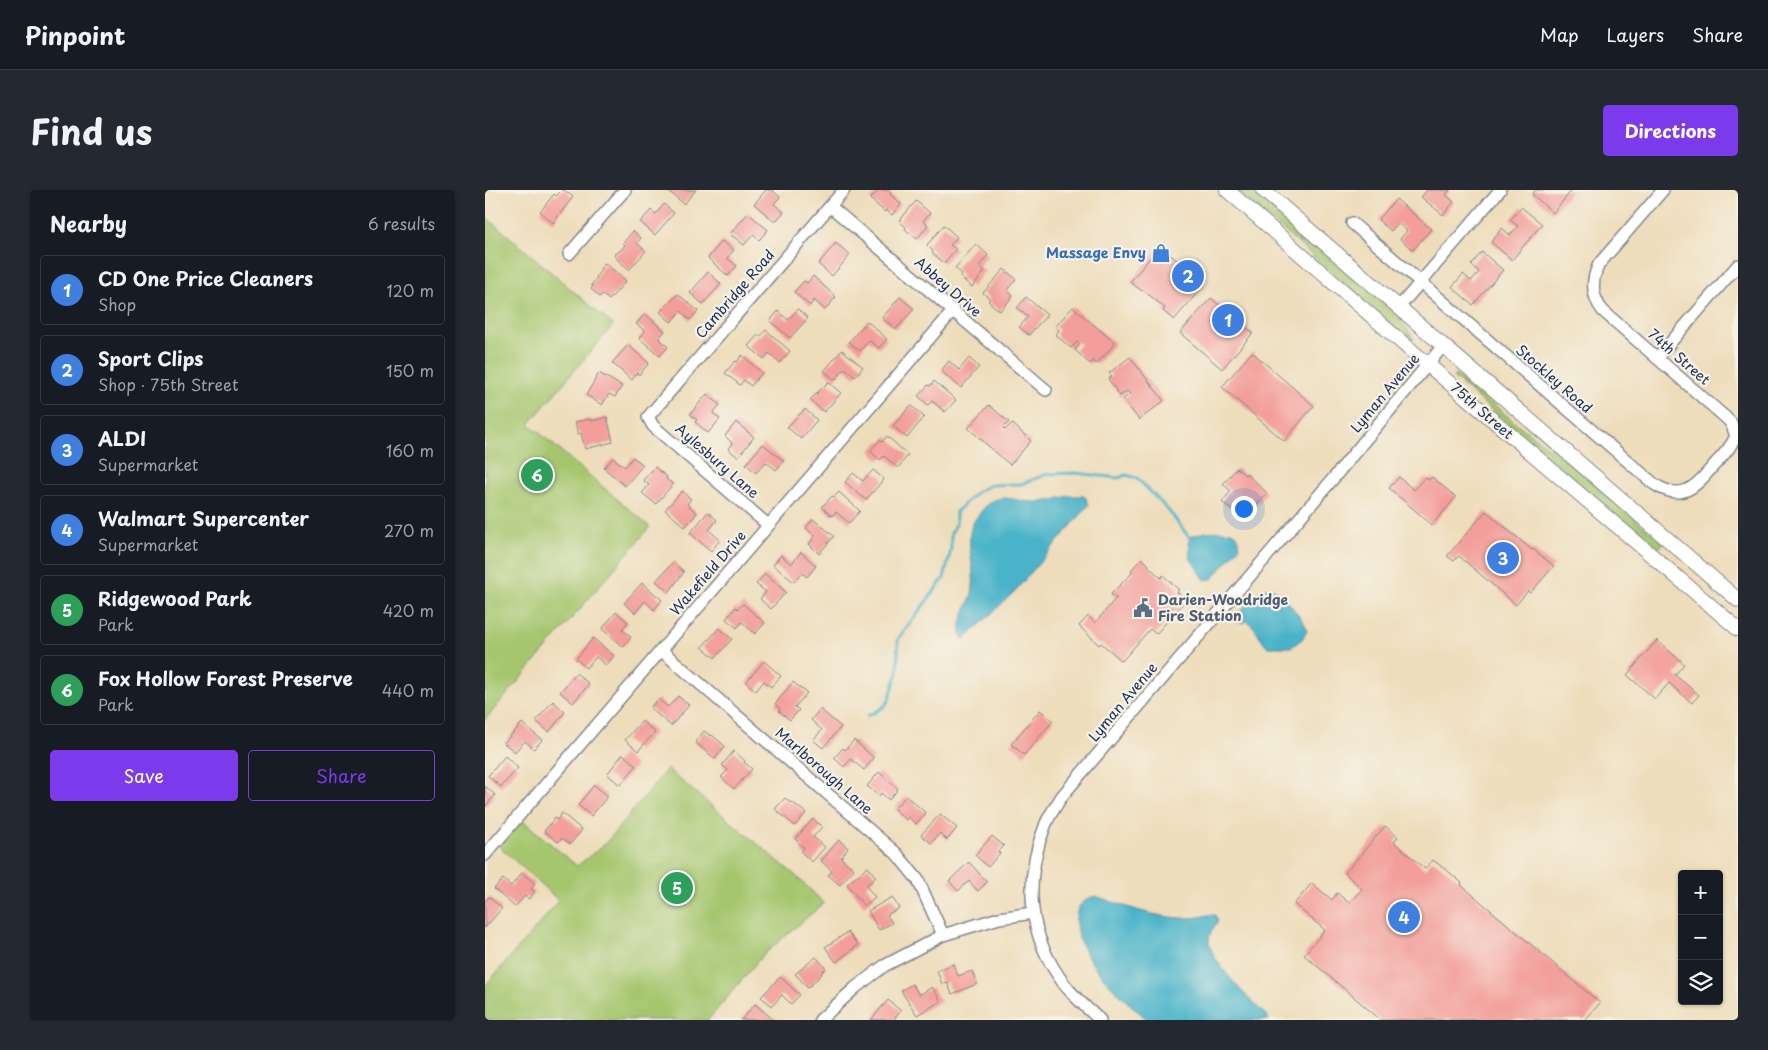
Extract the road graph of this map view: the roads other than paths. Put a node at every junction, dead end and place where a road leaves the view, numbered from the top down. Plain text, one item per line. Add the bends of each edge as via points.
1 (625, 190) edge
2 (844, 190) edge
3 (1227, 190) edge
4 (1263, 190) edge
5 (1500, 190) edge
6 (1663, 190) edge
7 (830, 206) junction
8 (1352, 223) dead end
9 (569, 254) dead end
10 (1738, 265) edge
11 (1420, 283) junction
12 (1399, 307) junction
13 (953, 311) junction
14 (1443, 346) junction
15 (1657, 358) junction
16 (1428, 365) junction
17 (1046, 390) dead end
18 (648, 417) joint
19 (1737, 436) edge
20 (768, 526) junction
21 (1738, 600) edge
22 (1738, 629) edge
23 (661, 650) junction
24 (485, 854) edge
25 (1033, 913) junction
26 (943, 935) junction
27 (820, 1020) edge
28 (1100, 1020) edge

1 - 9 street
2 - 7 street, Cambridge Road
3 - 16 main road, 75th Street
4 - 12 main road, 75th Street
5 - 11 street
6 - 15 street, 74th Street via 1599,264 1592,287 1603,311
7 - 13 street, Abbey Drive
7 - 18 street, Cambridge Road
8 - 11 street, Stockley Road
10 - 15 street
11 - 12 street
11 - 19 street, Stockley Road via 1663,490 1682,492 1697,484
12 - 14 main road, 75th Street
13 - 17 street, Abbey Drive
13 - 20 street, Wakefield Drive
14 - 16 street, Lyman Avenue
14 - 21 main road, 75th Street
15 - 19 street, 74th Street via 1725,417
16 - 22 main road, 75th Street
16 - 25 street, Lyman Avenue via 1062,796 1045,825 1037,848 1031,897
18 - 20 street, Aylesbury Lane via 653,426
20 - 23 street, Wakefield Drive
23 - 24 street, Wakefield Drive
23 - 26 street, Marlborough Lane via 896,853 918,880
25 - 26 street via 999,918
25 - 28 street, Lyman Avenue via 1055,972 1073,995
26 - 27 street via 884,966

